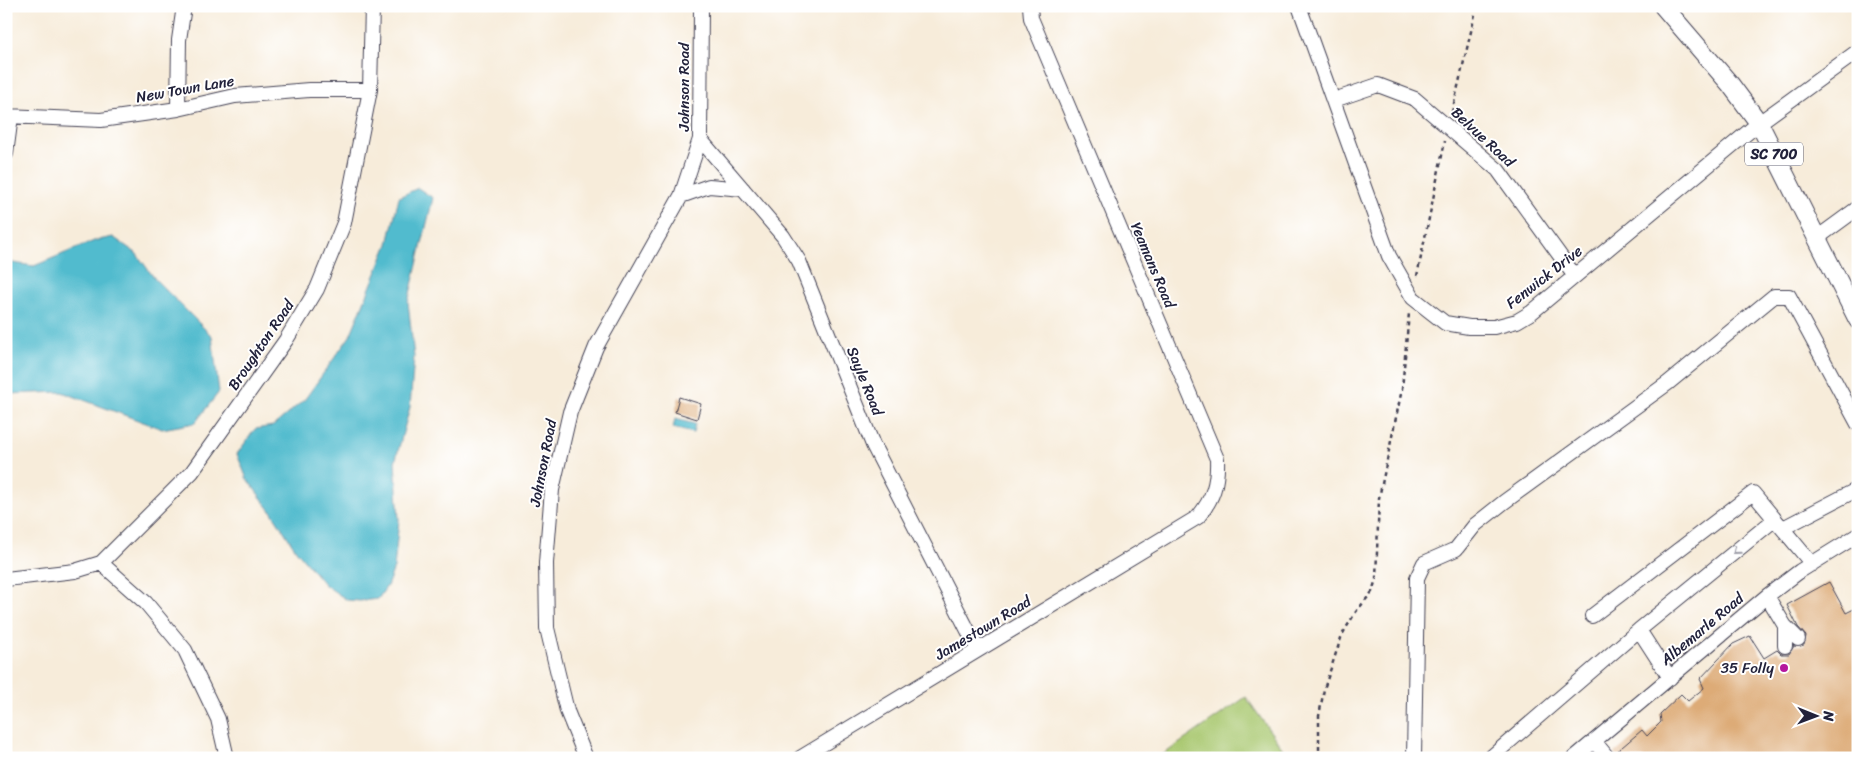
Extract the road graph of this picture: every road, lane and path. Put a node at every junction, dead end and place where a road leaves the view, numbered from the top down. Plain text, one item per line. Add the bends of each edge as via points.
1 (184, 6) edge
2 (372, 6) edge
3 (701, 6) edge
4 (1030, 6) edge
5 (1299, 6) edge
6 (1477, 6) edge
7 (1663, 6) edge
8 (1858, 51) edge
9 (370, 90) junction
10 (1334, 100) junction
11 (178, 109) junction
12 (8, 116) edge
13 (1759, 123) junction
14 (1448, 126) junction
15 (700, 139) junction
16 (6, 154) edge
17 (743, 189) junction
18 (681, 196) junction
19 (1858, 208) edge
20 (1817, 238) junction
21 (1574, 275) junction
22 (1852, 296) edge
23 (1412, 298) junction
24 (1858, 320) edge
25 (1858, 424) edge
26 (1858, 489) edge
27 (1778, 524) junction
28 (1182, 527) joint
29 (1858, 535) edge
30 (101, 562) junction
31 (1812, 564) junction
32 (6, 579) edge
33 (1767, 596) junction
34 (1592, 616) dead end
35 (1784, 626) junction
36 (1639, 630) junction
37 (1798, 639) dead end
38 (1785, 646) dead end
39 (978, 650) junction
40 (1670, 678) junction
41 (1594, 741) junction
42 (226, 758) edge
43 (586, 758) edge
44 (800, 758) edge
45 (1319, 758) edge
46 (1414, 758) edge
47 (1490, 758) edge
48 (1574, 758) edge
49 (1608, 758) edge

1 - 11 street via 179,40
2 - 9 street, Broughton Road
3 - 15 street, Johnson Road
4 - 28 street, Yeamans Road via 1031,18 1217,459 1218,478 1210,503 1198,517
5 - 10 street, Fenwick Drive
6 - 14 path
7 - 13 main road, SC 700
8 - 13 street, Fenwick Drive
9 - 11 street, New Town Lane via 309,90 235,96
9 - 30 street, Broughton Road via 344,223 317,289 286,340 192,472
10 - 14 street, Belvue Road via 1378,85 1416,99
10 - 23 street, Fenwick Drive via 1389,256
11 - 12 street, New Town Lane via 101,120
12 - 16 street
13 - 20 main road, SC 700
13 - 21 street, Fenwick Drive
14 - 21 street, Belvue Road via 1498,170
14 - 23 path
15 - 17 street, Sayle Road
15 - 18 street, Johnson Road
17 - 18 street via 709,186
17 - 39 street, Sayle Road via 783,236 799,261 873,445
18 - 43 street, Johnson Road via 596,347 570,412 552,490 546,563 547,628 567,711
19 - 20 street
20 - 22 main road, SC 700
21 - 23 street, Fenwick Drive via 1517,322 1494,327 1445,323
22 - 24 main road, SC 700
23 - 45 path via 1402,389 1379,498 1376,579 1372,592 1342,635 1324,689 1318,716
25 - 46 street via 1789,296 1774,296 1668,383 1475,525 1456,549 1424,563 1417,578
26 - 27 street
27 - 31 street
27 - 34 street via 1753,493
27 -> 36 street
28 - 39 street, Jamestown Road
29 - 31 street, Albemarle Road
30 - 32 street, Broughton Road via 75,571
30 - 42 street via 146,603 184,650 218,719
31 - 33 street, Albemarle Road
33 - 35 street
33 - 40 street, Albemarle Road
35 - 37 street
35 - 38 street
36 - 40 street
36 - 47 street
39 - 44 street, Jamestown Road
40 - 41 street, Albemarle Road
41 - 48 street, Albemarle Road
41 - 49 street

